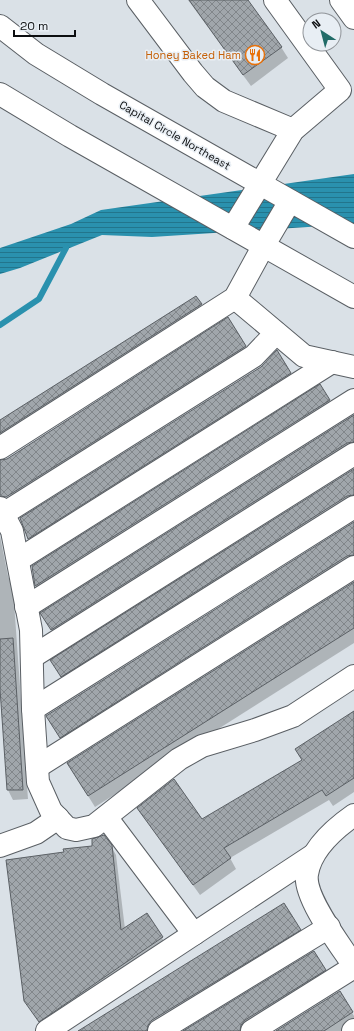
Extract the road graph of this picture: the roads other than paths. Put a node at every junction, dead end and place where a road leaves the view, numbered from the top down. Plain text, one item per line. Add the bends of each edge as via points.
1 (138, 0) edge
2 (275, 0) edge
3 (341, 0) edge
4 (354, 18) edge
5 (0, 26) edge
6 (0, 94) edge
7 (293, 130) junction
8 (260, 184) junction
9 (290, 201) junction
10 (233, 228) junction
11 (354, 237) edge
12 (264, 245) junction
13 (354, 297) edge
14 (235, 298) junction
15 (276, 333) junction
16 (332, 362) junction
17 (354, 367) edge
18 (354, 400) edge
19 (0, 448) edge
20 (354, 454) edge
21 (354, 507) edge
22 (2, 511) edge
23 (18, 560) junction
24 (354, 567) edge
25 (26, 607) junction
26 (32, 657) junction
27 (354, 676) edge
28 (33, 710) junction
29 (36, 767) junction
30 (354, 815) edge
31 (106, 816) junction
32 (58, 818) junction
33 (0, 846) edge
34 (312, 856) junction
35 (329, 927) junction
36 (194, 934) junction
37 (354, 966) edge
38 (46, 1031) edge
39 (159, 1031) edge
40 (252, 1031) edge

1 - 7 main road via 206,87 224,101
2 - 7 main road via 340,90
3 - 4 main road
5 - 8 main road, Capital Circle Northeast via 43,58
6 - 10 main road
7 - 8 main road
8 - 9 main road, Capital Circle Northeast
8 - 10 main road
9 - 11 main road, Capital Circle Northeast
9 - 12 main road
10 - 12 main road
12 - 13 main road
12 - 14 main road
14 - 15 main road
14 - 19 main road
15 - 16 main road via 304,356
15 - 22 main road via 254,356
16 - 17 main road
16 - 23 main road
18 - 25 main road
20 - 26 main road
21 - 28 main road
22 - 23 main road via 12,531
23 - 25 main road
24 - 29 main road
25 - 26 main road via 31,630
26 - 28 main road
27 - 31 main road via 293,716 202,746 179,760
28 - 29 main road
29 - 32 main road via 38,782 51,811
30 - 34 main road via 329,836
31 - 32 main road via 94,826 76,830 67,828
31 - 36 main road
32 - 33 main road via 36,834
34 - 35 main road via 307,875 309,889 315,905
34 - 36 main road
35 - 37 main road
35 - 39 main road
36 - 38 main road
37 - 40 main road

